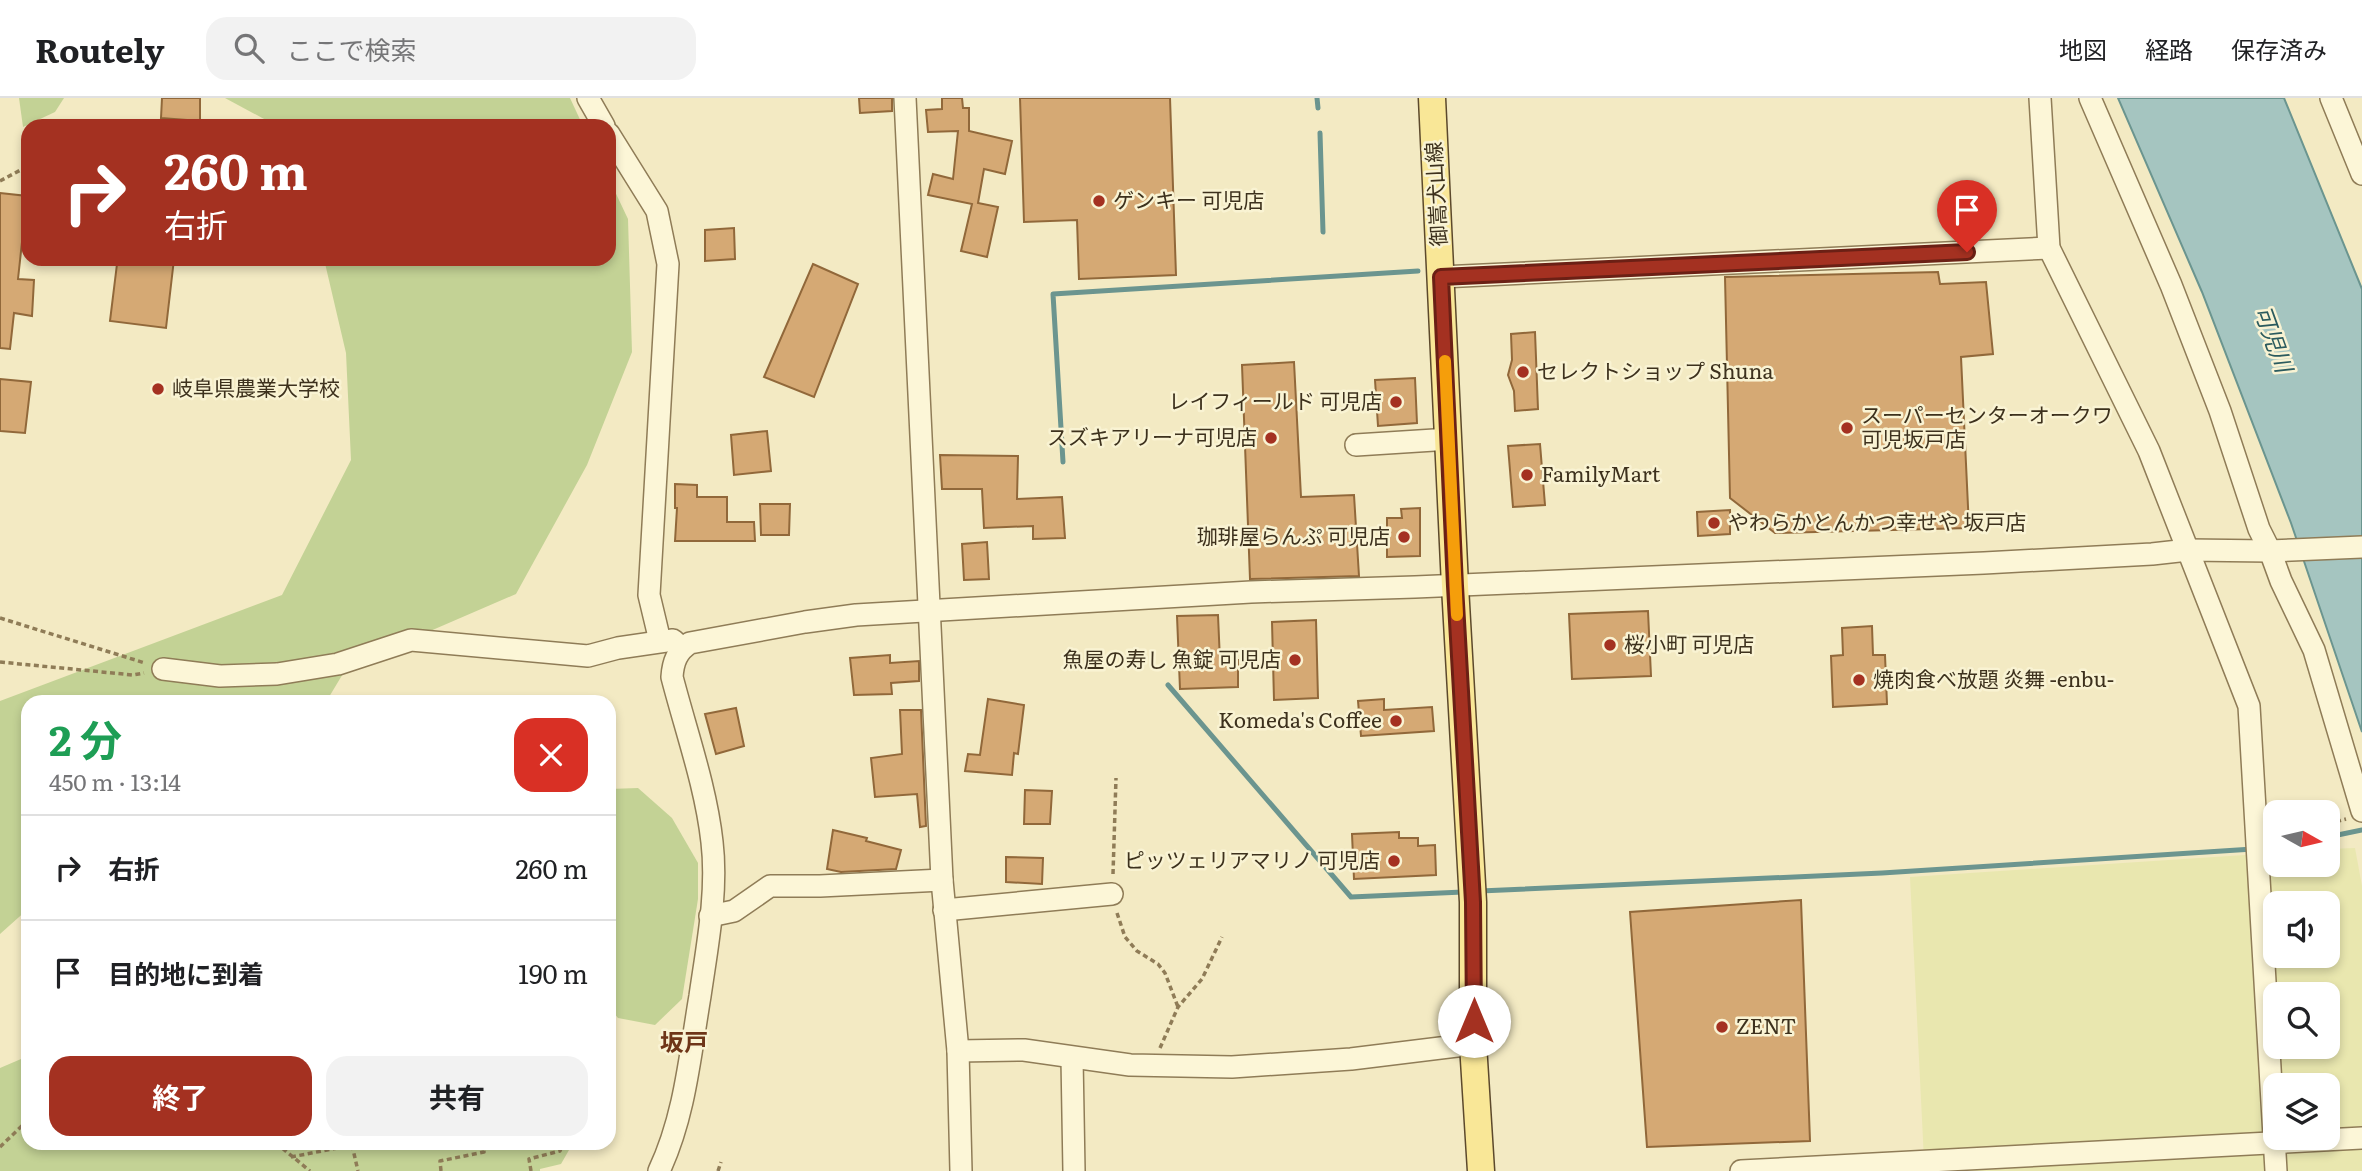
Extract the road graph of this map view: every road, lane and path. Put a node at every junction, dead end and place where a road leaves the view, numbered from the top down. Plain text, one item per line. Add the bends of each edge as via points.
1 (588, 98) edge
2 (905, 98) edge
3 (1432, 98) edge
4 (2040, 98) edge
5 (2090, 98) edge
6 (2331, 98) edge
7 (600, 119) edge
8 (616, 145) edge
9 (21, 170) edge
10 (2362, 174) edge
11 (0, 181) edge
12 (2049, 248) junction
13 (1441, 277) junction
14 (1450, 439) junction
15 (1356, 445) dead end
16 (2362, 547) edge
17 (2188, 550) junction
18 (2270, 551) junction
19 (1455, 586) junction
20 (929, 611) junction
21 (0, 618) edge
22 (660, 641) junction
23 (682, 648) junction
24 (0, 662) edge
25 (163, 669) junction
26 (2362, 811) edge
27 (942, 880) junction
28 (1112, 894) dead end
29 (944, 910) junction
30 (710, 916) junction
31 (1222, 937) dead end
32 (1474, 1044) junction
33 (958, 1051) junction
34 (1072, 1058) junction
35 (1153, 1066) junction
36 (2270, 1073) edge
37 (21, 1127) edge
38 (2362, 1138) edge
39 (2340, 1139) edge
40 (2263, 1144) edge
41 (0, 1147) edge
42 (284, 1150) edge
43 (327, 1150) edge
44 (353, 1150) edge
45 (484, 1150) edge
46 (560, 1150) edge
47 (2274, 1150) edge
48 (291, 1157) junction
49 (721, 1162) dead end
50 (310, 1171) edge
51 (358, 1171) edge
52 (441, 1171) edge
53 (531, 1171) edge
54 (659, 1171) edge
55 (718, 1171) edge
56 (961, 1171) edge
57 (1074, 1171) edge
58 (1481, 1171) edge
59 (1741, 1171) edge
60 (2276, 1171) edge

1 - 7 street
2 - 20 street
3 - 13 main road, 御嵩犬山線
4 - 12 street
5 - 18 street via 2171,285
6 - 10 street
8 - 22 street via 657,211 668,264 649,595
9 - 11 path
12 - 13 street
12 - 17 street via 2149,451
13 - 14 main road, 御嵩犬山線
14 - 15 street
14 - 19 main road, 御嵩犬山線
16 - 18 street
17 - 18 street
17 - 19 street
17 - 36 street via 2249,706
18 - 26 street via 2315,650
19 - 20 street via 1251,592
19 - 32 main road, 御嵩犬山線 via 1473,892
20 - 23 street via 805,622 701,640
20 - 27 street
21 - 25 path
22 - 23 street via 673,640
22 - 25 street via 588,656 411,640 338,664 278,674 220,676
23 - 30 street via 673,662 672,677 713,844
24 - 25 path via 133,675
27 - 29 street
27 - 30 street via 770,886 734,911
28 - 29 street
29 - 33 street
30 - 54 street via 683,1103
31 - 35 path via 1202,979 1178,1007
32 - 35 street via 1351,1059 1232,1067
32 - 58 main road, 御嵩犬山線
33 - 34 street via 1024,1050
33 - 56 street
34 - 35 street
34 - 57 street
37 - 41 path
38 - 39 street
40 - 59 street
42 - 48 path
43 - 48 path
44 - 51 path
45 - 52 path via 440,1161
46 - 53 path via 529,1159
47 - 60 street
48 - 50 path
49 - 55 path

